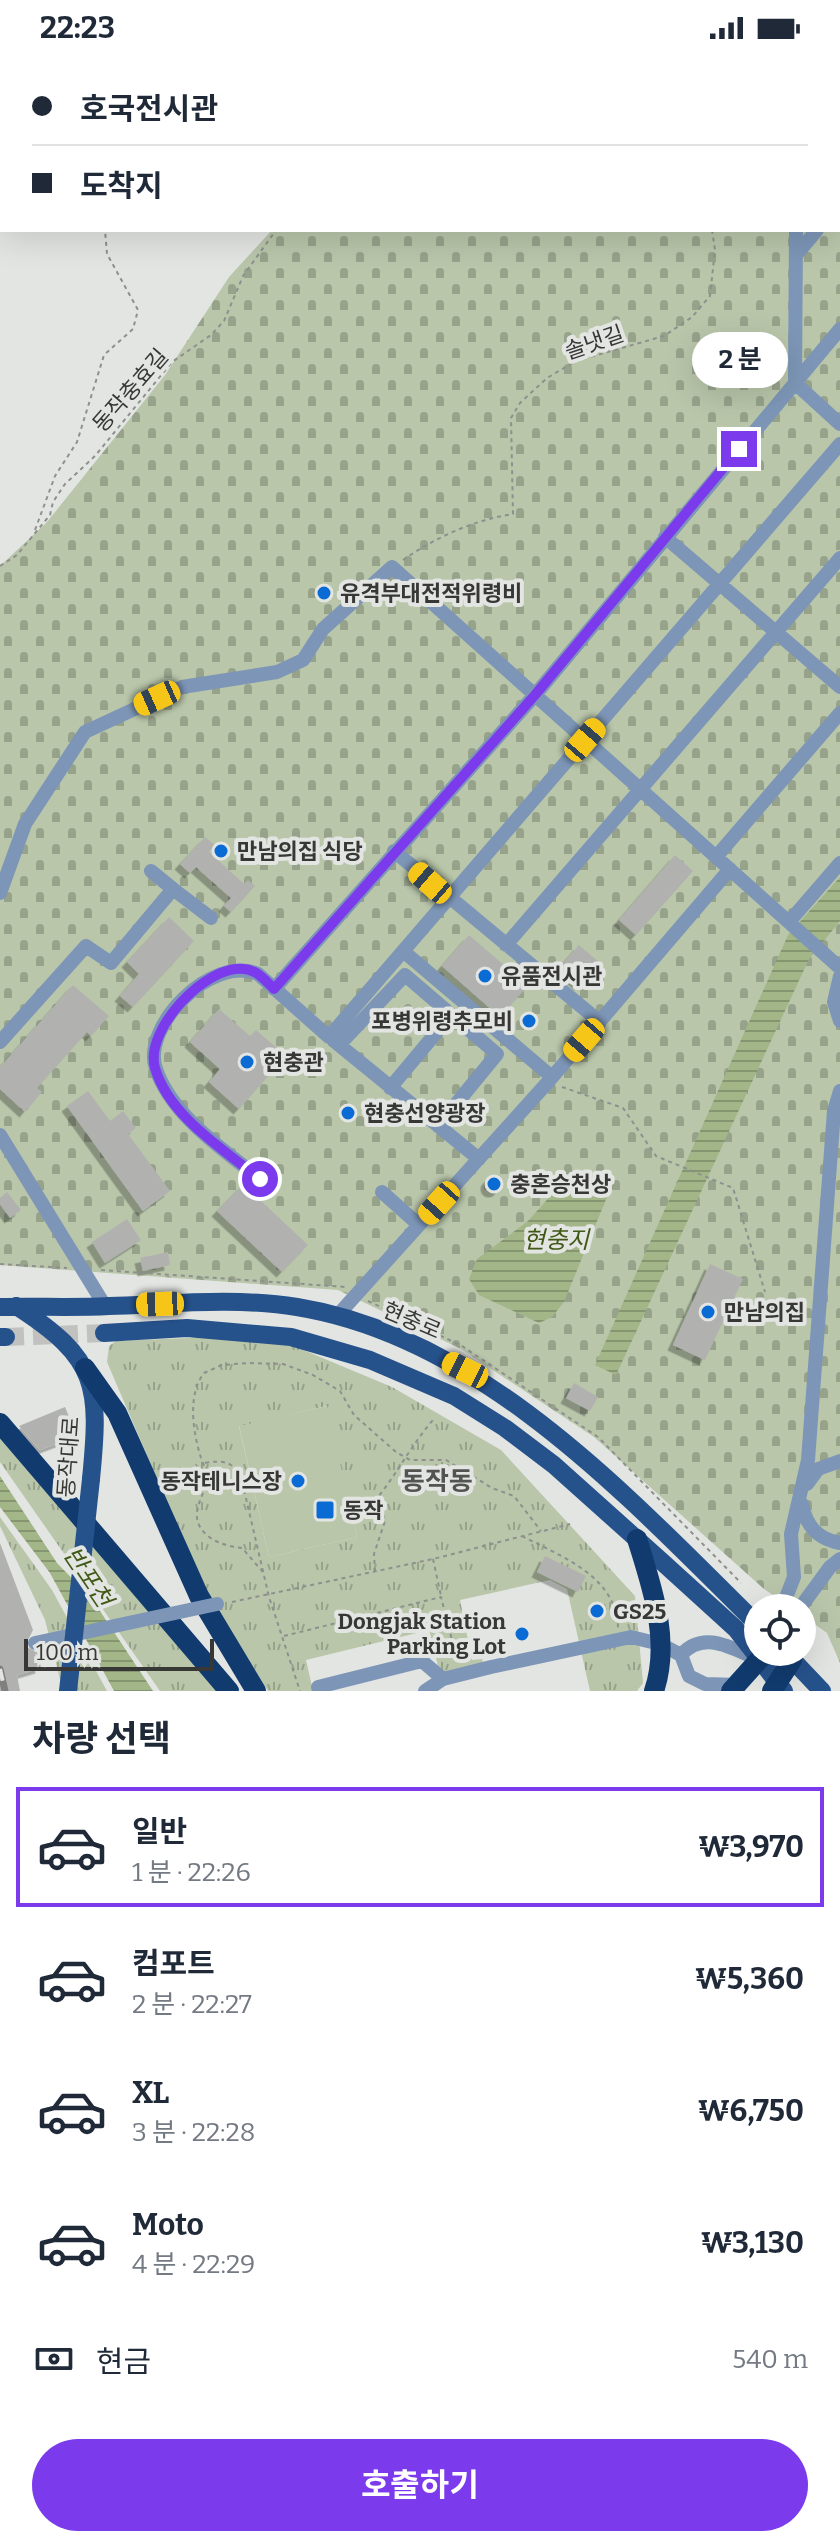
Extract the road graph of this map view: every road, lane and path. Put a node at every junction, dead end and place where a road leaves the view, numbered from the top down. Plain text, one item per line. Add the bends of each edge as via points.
1 (105, 232) edge
2 (275, 232) edge
3 (712, 232) edge
4 (796, 232) edge
5 (815, 232) edge
6 (796, 255) junction
7 (840, 329) edge
8 (795, 383) junction
9 (840, 424) edge
10 (840, 444) edge
11 (33, 535) junction
12 (665, 537) junction
13 (840, 558) edge
14 (0, 566) edge
15 (392, 567) junction
16 (719, 584) junction
17 (775, 631) junction
18 (840, 687) edge
19 (535, 695) junction
20 (840, 713) edge
21 (585, 740) junction
22 (638, 787) junction
23 (394, 851) junction
24 (716, 857) junction
25 (840, 863) edge
26 (730, 869) junction
27 (151, 871) dead end
28 (173, 889) junction
29 (0, 893) edge
30 (448, 899) junction
31 (211, 918) dead end
32 (789, 922) junction
33 (506, 945) junction
34 (403, 951) junction
35 (840, 968) edge
36 (840, 976) edge
37 (274, 989) junction
38 (451, 1015) junction
39 (840, 1021) edge
40 (600, 1022) junction
41 (334, 1041) junction
42 (0, 1042) edge
43 (550, 1080) junction
44 (390, 1088) junction
45 (840, 1091) edge
46 (438, 1126) junction
47 (0, 1135) edge
48 (479, 1159) junction
49 (260, 1179) dead end
50 (382, 1192) dead end
51 (419, 1225) junction
52 (765, 1292) dead end
53 (8, 1306) edge
54 (105, 1306) junction
55 (337, 1316) junction
56 (104, 1333) tunnel mouth
57 (85, 1368) junction
58 (433, 1420) dead end
59 (0, 1423) edge
60 (406, 1457) junction
61 (840, 1461) edge
62 (204, 1463) junction
63 (803, 1494) junction
64 (570, 1524) dead end
65 (541, 1531) junction
66 (522, 1536) junction
67 (637, 1539) junction
68 (840, 1543) edge
69 (433, 1559) junction
70 (840, 1559) edge
71 (263, 1572) junction
72 (375, 1572) junction
73 (787, 1594) edge
74 (810, 1594) edge
75 (269, 1597) junction
76 (441, 1597) junction
77 (217, 1604) joint
78 (744, 1611) edge
79 (618, 1631) dead end
80 (284, 1636) junction
81 (744, 1637) edge
82 (35, 1643) dead end
83 (660, 1644) junction
84 (744, 1650) edge
85 (681, 1655) junction
86 (754, 1666) edge
87 (768, 1666) edge
88 (786, 1666) edge
89 (800, 1666) edge
90 (458, 1667) dead end
91 (443, 1679) junction
92 (734, 1688) edge
93 (778, 1689) edge
94 (68, 1691) edge
95 (229, 1691) edge
96 (256, 1691) edge
97 (300, 1691) edge
98 (319, 1691) edge
99 (425, 1691) edge
100 (654, 1691) edge
101 (822, 1691) edge

1 - 11 path via 107,254 138,310 133,329 104,355 77,442 55,476
2 - 11 path, 동작충효길 via 243,276 224,321 172,362 95,456 65,484
3 - 15 path, 솔냇길 via 710,296 692,317 664,336 576,361 520,403 511,418 513,514 445,535
4 - 6 street
5 - 6 street
6 - 8 street
7 - 8 street
8 - 9 street
8 - 12 street
10 - 16 street
11 - 14 path, 동작충효길
12 - 16 street
12 - 19 street
13 - 17 street
15 - 19 street
15 - 29 street via 323,629 303,660 277,672 182,687 85,732 25,824
16 - 17 street
16 - 21 street
17 - 18 street
17 - 22 street
19 - 21 street
19 - 23 street
20 - 24 street
21 - 22 street
21 - 30 street
22 - 24 street
22 - 33 street
23 - 30 street
23 - 37 street
24 - 26 street
25 - 32 street
26 - 32 street
26 - 40 street
27 - 28 street
28 - 31 street
28 - 42 street via 111,963 86,946
30 - 33 street
30 - 34 street
32 - 35 street
33 - 40 street
34 - 41 street
34 - 43 street
36 - 39 street via 834,1002
37 - 41 street
37 - 49 street via 246,969 219,972 167,1021 153,1055 161,1081 178,1106
38 - 41 street via 405,975
38 - 44 street
38 - 46 street via 497,1054
40 - 43 street
41 - 44 street
43 - 48 street
43 - 52 path via 623,1108 656,1156 733,1188
44 - 46 street
45 - 63 street via 834,1111
46 - 48 street
47 - 54 street
48 - 51 street
50 - 51 street
51 - 55 street
53 - 54 main road, 현충로
53 - 57 main road, 동작대로 via 61,1338
54 - 55 main road, 현충로 via 253,1303
55 - 78 main road, 현충로 via 465,1370 634,1504
56 - 67 main road via 187,1328 291,1337 408,1375 505,1428
57 - 94 main road, 동작대로, bridge via 97,1417
57 - 96 highway via 117,1413 199,1596
58 - 60 path
59 - 95 highway
60 - 62 path via 354,1415 340,1391 283,1364 248,1363 222,1365 198,1381 194,1425
60 - 65 path via 446,1460 514,1496
60 - 72 path via 378,1497 385,1521 374,1554
61 - 63 street via 818,1469
62 - 71 path via 236,1467
62 - 71 path via 207,1481 199,1499 200,1526 224,1545 242,1548
63 - 68 street via 813,1530
63 - 73 street via 791,1534 794,1577
64 - 65 path
65 - 66 path
66 - 69 path
66 - 79 path via 592,1573 618,1616
67 - 81 main road
67 - 83 highway via 657,1606
69 - 72 path
69 - 76 path
70 - 74 street
71 - 75 path
72 - 75 path
75 - 77 path
75 - 80 path
76 - 80 path
76 - 90 path
77 - 82 street, bridge
80 - 97 path
83 - 85 street
83 - 91 street via 631,1637
83 - 100 highway
84 - 85 street via 703,1641
85 - 92 street via 689,1676
86 - 92 highway
87 - 93 main road
88 - 93 highway
89 - 101 main road
91 - 98 street via 422,1661 318,1687
91 - 99 street

